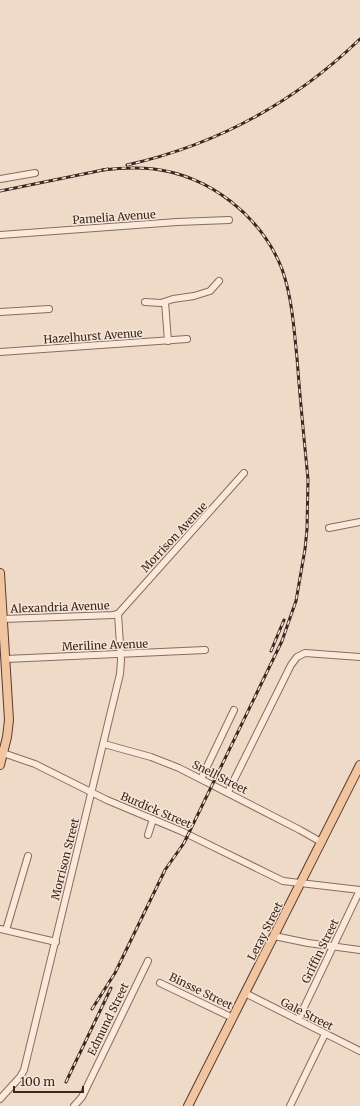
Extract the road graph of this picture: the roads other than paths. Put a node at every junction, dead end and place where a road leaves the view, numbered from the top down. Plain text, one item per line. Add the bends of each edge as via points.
1 (35, 173) dead end
2 (0, 179) edge
3 (229, 220) dead end
4 (0, 235) edge
5 (219, 280) dead end
6 (145, 302) dead end
7 (165, 302) junction
8 (49, 309) dead end
9 (0, 312) edge
10 (187, 339) dead end
11 (168, 341) junction
12 (0, 352) edge
13 (244, 473) dead end
14 (360, 522) edge
15 (329, 528) dead end
16 (0, 573) edge
17 (118, 614) junction
18 (3, 619) junction
19 (205, 650) dead end
20 (120, 654) junction
21 (360, 657) edge
22 (6, 660) junction
23 (234, 710) dead end
24 (104, 744) junction
25 (3, 753) junction
26 (0, 765) edge
27 (360, 765) edge
28 (201, 779) junction
29 (92, 792) junction
30 (228, 792) junction
31 (153, 819) junction
32 (148, 835) dead end
33 (321, 842) junction
34 (28, 856) dead end
35 (301, 883) junction
36 (360, 890) edge
37 (3, 930) edge
38 (274, 936) junction
39 (56, 942) junction
40 (333, 946) junction
41 (360, 950) edge
42 (148, 961) dead end
43 (160, 983) dead end
44 (245, 993) junction
45 (232, 1018) junction
46 (298, 1020) junction
47 (325, 1034) junction
48 (360, 1051) edge
49 (0, 1099) edge
50 (74, 1106) edge
51 (188, 1106) edge
52 (290, 1106) edge

1 - 2 street
3 - 4 street, Pamelia Avenue
5 - 7 street via 206,293
6 - 7 street
7 - 11 street
8 - 9 street
10 - 11 street, Hazelhurst Avenue
11 - 12 street, Hazelhurst Avenue
13 - 17 street, Morrison Avenue
14 - 15 street
16 - 18 main road
17 - 18 street, Alexandria Avenue
17 - 20 street, Morrison Street
18 - 22 main road
19 - 20 street, Meriline Avenue
20 - 22 street, Meriline Avenue
20 - 24 street, Morrison Street via 120,674
21 - 30 street via 305,653 297,657
22 - 25 main road via 9,720
23 - 28 street
24 - 28 street, Snell Street via 150,757
24 - 29 street, Morrison Street
25 - 26 main road
25 - 29 street, Burdick Street via 35,764
27 - 33 main road, Leray Street
28 - 30 street, Snell Street
29 - 31 street, Burdick Street
29 - 39 street, Morrison Street
30 - 33 street, Snell Street
31 - 32 street
31 - 35 street, Burdick Street via 283,881
33 - 35 main road, Leray Street
34 - 37 street
35 - 36 street, Burdick Street
35 - 38 main road, Leray Street
36 - 40 street, Griffin Street
37 - 39 street
38 - 40 street
38 - 44 main road, Leray Street
39 - 49 street, Morrison Street via 24,1070
40 - 41 street
40 - 46 street, Griffin Street
42 - 50 street, Edmund Street via 82,1097
43 - 45 street, Binsse Street
44 - 45 main road, Leray Street
44 - 46 street, Gale Street
45 - 51 main road, Leray Street
46 - 47 street, Gale Street
47 - 48 street, Gale Street
47 - 52 street

